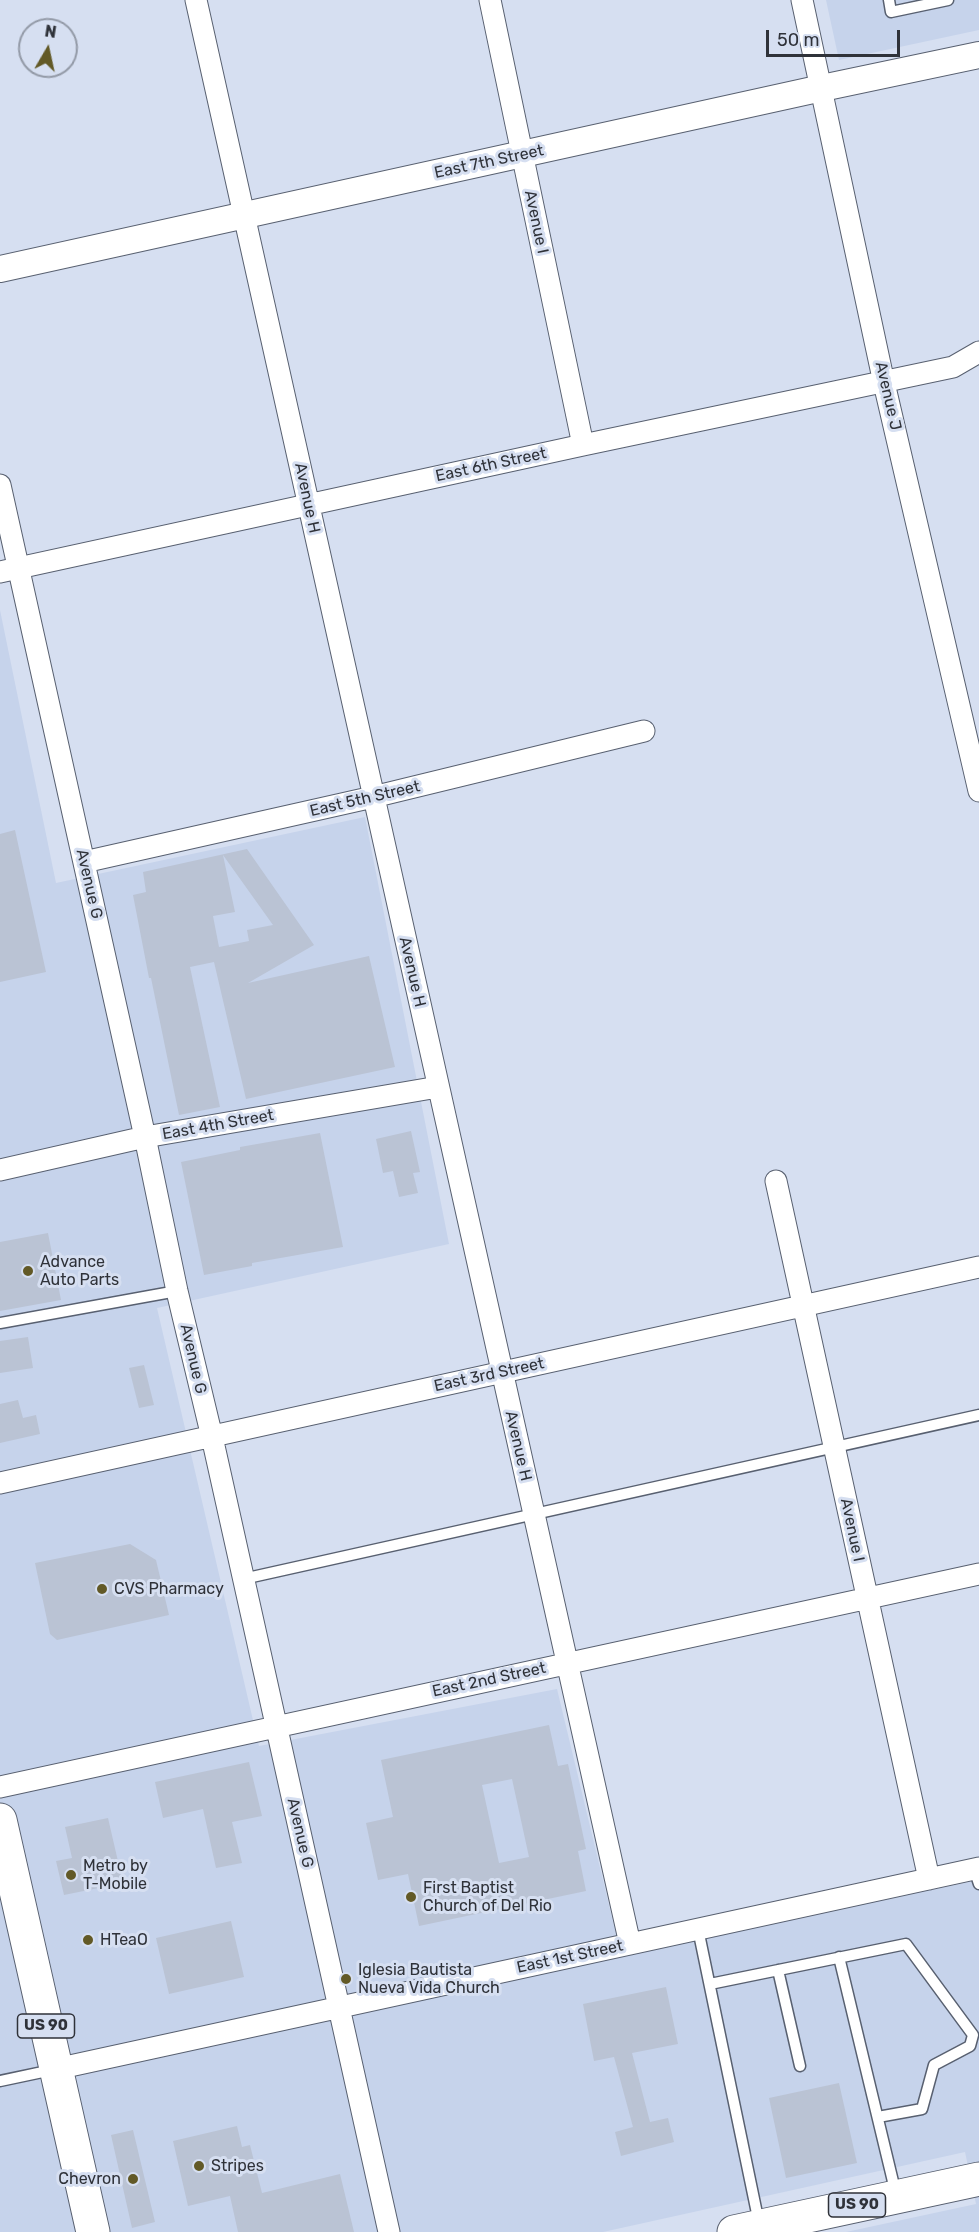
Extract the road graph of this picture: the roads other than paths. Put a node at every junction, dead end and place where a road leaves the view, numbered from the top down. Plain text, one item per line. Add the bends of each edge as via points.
1 (196, 0) edge
2 (490, 0) edge
3 (802, 0) edge
4 (889, 0) edge
5 (948, 0) edge
6 (979, 55) edge
7 (822, 88) junction
8 (522, 155) junction
9 (245, 215) junction
10 (0, 269) edge
11 (979, 352) edge
12 (885, 383) junction
13 (583, 445) junction
14 (0, 485) edge
15 (308, 504) junction
16 (9, 570) edge
17 (644, 731) dead end
18 (979, 791) edge
19 (373, 797) junction
20 (84, 862) junction
21 (438, 1087) junction
22 (145, 1137) junction
23 (0, 1170) edge
24 (776, 1181) dead end
25 (979, 1267) edge
26 (177, 1291) junction
27 (803, 1306) junction
28 (0, 1323) edge
29 (502, 1372) junction
30 (979, 1415) edge
31 (212, 1437) junction
32 (834, 1446) junction
33 (0, 1484) edge
34 (534, 1514) junction
35 (979, 1574) edge
36 (243, 1579) junction
37 (867, 1599) junction
38 (567, 1664) junction
39 (276, 1727) junction
40 (0, 1786) edge
41 (0, 1820) edge
42 (977, 1874) edge
43 (928, 1879) junction
44 (698, 1929) junction
45 (630, 1944) junction
46 (839, 1957) junction
47 (778, 1970) junction
48 (710, 1984) junction
49 (339, 2007) junction
50 (800, 2066) dead end
51 (56, 2069) junction
52 (0, 2081) edge
53 (878, 2116) junction
54 (979, 2179) edge
55 (897, 2197) junction
56 (758, 2229) edge
57 (93, 2232) edge
58 (389, 2232) edge

1 - 9 street, Avenue H
2 - 8 street, Avenue I
3 - 7 street, Avenue J
4 - 5 lane via 891,12
6 - 7 street, East 7th Street
7 - 8 street, East 7th Street
7 - 12 street, Avenue J
8 - 9 street, East 7th Street
8 - 13 street, Avenue I
9 - 10 street, East 7th Street
9 - 15 street, Avenue H
11 - 12 street, East 6th Street via 953,368
12 - 13 street, East 6th Street
12 - 18 street, Avenue J
13 - 15 street, East 6th Street
14 - 16 street, Avenue G
15 - 16 street, East 6th Street
15 - 19 street, Avenue H
16 - 20 street, Avenue G
17 - 19 street, East 5th Street
19 - 20 street, East 5th Street
19 - 21 street, Avenue H
20 - 22 street, Avenue G
21 - 22 street, East 4th Street
21 - 29 street, Avenue H
22 - 23 street, East 4th Street
22 - 26 street, Avenue G
24 - 27 street, Avenue I
25 - 27 street, East 3rd Street
26 - 28 lane
26 - 31 street, Avenue G
27 - 29 street, East 3rd Street
27 - 32 street, Avenue I
29 - 31 street, East 3rd Street
29 - 34 street, Avenue H
30 - 32 lane
31 - 33 street, East 3rd Street
31 - 36 street, Avenue G
32 - 34 lane
32 - 37 street, Avenue I
34 - 36 lane
34 - 38 street, Avenue H
35 - 37 street, East 2nd Street
36 - 39 street, Avenue G
37 - 38 street, East 2nd Street
37 - 43 street, Avenue I
38 - 39 street, East 2nd Street
38 - 45 street, Avenue H
39 - 40 street, East 2nd Street
39 - 49 street, Avenue G
41 - 51 main road, US 90
42 - 43 street, East 1st Street
43 - 44 street, East 1st Street
44 - 45 street, East 1st Street
44 - 48 lane
45 - 49 street, East 1st Street
46 - 47 lane
46 - 53 lane
46 - 53 lane via 906,1944 973,2035 970,2046 934,2065 922,2109
47 - 48 lane
47 - 50 lane
48 - 56 lane
49 - 51 street, East 1st Street
49 - 58 street, Avenue G
51 - 52 lane
51 - 57 main road, US 90
53 - 55 lane
54 - 55 main road, US 90
55 - 56 main road, US 90

